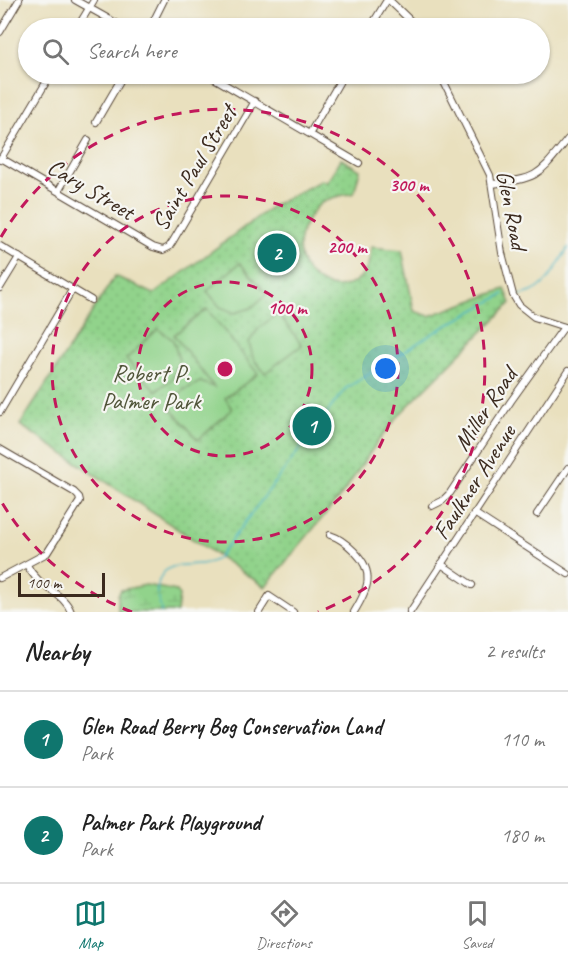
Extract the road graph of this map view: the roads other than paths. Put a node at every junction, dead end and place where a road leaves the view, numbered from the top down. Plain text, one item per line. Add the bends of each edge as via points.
1 (19, 0) edge
2 (75, 0) edge
3 (94, 0) edge
4 (164, 0) edge
5 (388, 0) edge
6 (89, 8) junction
7 (83, 18) edge
8 (107, 18) edge
9 (155, 18) edge
10 (376, 18) edge
11 (407, 18) edge
12 (0, 32) edge
13 (45, 84) edge
14 (118, 84) edge
15 (225, 84) edge
16 (338, 84) edge
17 (445, 84) edge
18 (255, 101) junction
19 (96, 122) dead end
20 (310, 133) junction
21 (568, 139) edge
22 (88, 140) dead end
23 (1, 159) edge
24 (359, 163) dead end
25 (492, 184) junction
26 (59, 190) junction
27 (0, 246) edge
28 (163, 250) joint
29 (19, 257) junction
30 (0, 288) edge
31 (72, 290) junction
32 (91, 300) dead end
33 (566, 328) edge
34 (568, 371) edge
35 (0, 412) edge
36 (0, 449) edge
37 (568, 468) edge
38 (432, 506) dead end
39 (474, 513) junction
40 (537, 514) dead end
41 (330, 535) dead end
42 (441, 564) junction
43 (27, 565) junction
44 (568, 574) edge
45 (0, 578) edge
46 (472, 585) dead end
47 (71, 612) edge
48 (259, 612) edge
49 (293, 612) edge
50 (354, 612) edge
51 (410, 612) edge

1 - 12 street
2 - 6 street
3 - 6 street
4 - 9 street
5 - 10 street
5 - 11 street
6 - 7 street
6 - 8 street
13 - 23 street
14 - 19 street
15 - 18 street
16 - 20 street
17 - 25 street, Glen Road
18 - 20 street
18 - 28 street, Saint Paul Street via 173,241
20 - 24 street
21 - 25 street via 534,177
22 - 26 street
23 - 26 street, Cary Street
25 - 33 street, Glen Road via 502,253 513,295 534,317
26 - 28 street, Cary Street
27 - 29 street
29 - 30 street
29 - 31 street
31 - 32 street
31 - 35 street
33 - 38 street, Miller Road via 450,493
34 - 39 street, Faulkner Avenue
36 - 43 street via 80,499 49,550
37 - 40 street
39 - 42 street, Faulkner Avenue
39 - 44 street
41 - 50 street via 340,538 367,568 367,588
42 - 46 street
42 - 51 street, Faulkner Avenue
43 - 45 street
43 - 47 street via 33,577 66,602
48 - 49 street via 269,596

